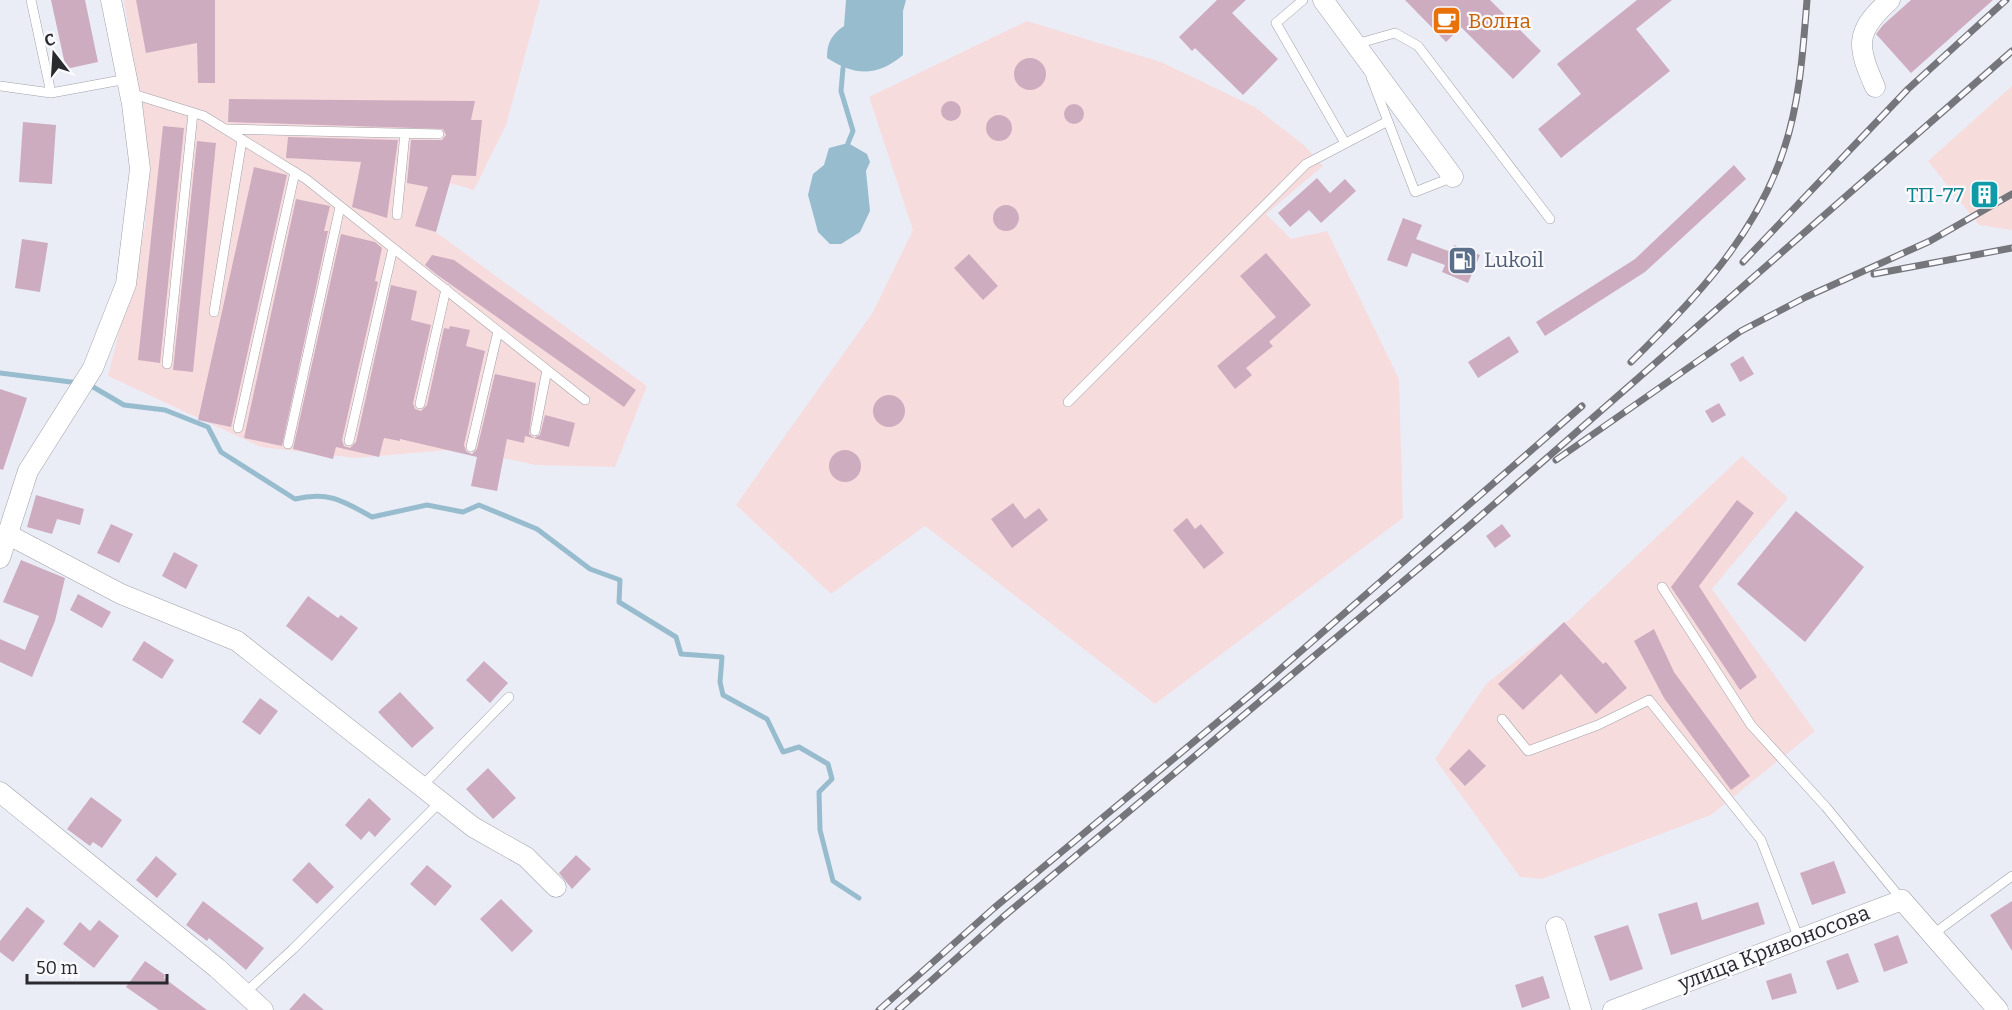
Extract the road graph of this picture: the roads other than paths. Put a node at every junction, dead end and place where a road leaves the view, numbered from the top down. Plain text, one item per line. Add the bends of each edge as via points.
1 (32, 0) edge
2 (111, 0) edge
3 (1303, 0) edge
4 (1323, 0) edge
5 (1890, 0) edge
6 (1359, 48) junction
7 (0, 86) edge
8 (128, 86) junction
9 (1875, 87) dead end
10 (51, 93) junction
11 (193, 113) junction
12 (1388, 121) junction
13 (225, 129) junction
14 (405, 133) junction
15 (439, 134) dead end
16 (242, 140) junction
17 (1346, 143) junction
18 (295, 172) junction
19 (1452, 177) joint
20 (340, 207) junction
21 (397, 214) dead end
22 (1550, 219) dead end
23 (393, 248) junction
24 (446, 289) junction
25 (213, 312) dead end
26 (498, 331) junction
27 (167, 364) dead end
28 (547, 370) junction
29 (585, 400) dead end
30 (1068, 402) dead end
31 (420, 404) dead end
32 (238, 428) dead end
33 (536, 431) dead end
34 (349, 441) dead end
35 (288, 444) dead end
36 (471, 447) dead end
37 (7, 534) junction
38 (0, 558) edge
39 (1662, 587) dead end
40 (509, 697) dead end
41 (1502, 719) dead end
42 (422, 786) junction
43 (0, 792) edge
44 (441, 801) junction
45 (2012, 876) edge
46 (555, 887) dead end
47 (1902, 900) junction
48 (1556, 927) dead end
49 (1932, 935) junction
50 (1799, 939) junction
51 (245, 993) junction
52 (263, 1010) edge
53 (1581, 1010) edge
54 (1613, 1010) edge
55 (1998, 1010) edge

1 - 10 lane
2 - 8 street
3 - 17 lane via 1276,24
4 - 6 street
5 - 9 street via 1865,27 1861,45
6 - 12 lane
6 - 19 street
6 - 22 lane via 1395,33 1418,46
7 - 10 lane
8 - 10 lane
8 - 11 lane
8 - 37 street via 140,169 126,284 84,382 28,471
11 - 13 lane
11 - 27 lane
12 - 17 lane
12 - 19 lane via 1415,192
13 - 14 lane
13 - 16 lane
14 - 15 lane
14 - 21 lane
16 - 18 lane
16 - 25 lane
17 - 30 lane via 1306,164
18 - 20 lane
18 - 32 lane
20 - 23 lane
20 - 35 lane
23 - 24 lane
23 - 34 lane
24 - 26 lane
24 - 31 lane
26 - 28 lane
26 - 36 lane
28 - 29 lane
28 - 33 lane
37 - 38 street
37 - 42 street via 121,594 237,641
39 - 47 lane via 1751,725 1826,807
40 - 42 lane
41 - 50 lane via 1528,751 1598,725 1649,700 1761,840
42 - 44 street
43 - 51 street
44 - 46 street via 473,827 526,857
44 - 51 lane
45 - 49 lane
47 - 49 street
47 - 50 street, улица Кривоносова
48 - 53 street
49 - 55 street
50 - 54 street, улица Кривоносова
51 - 52 street

